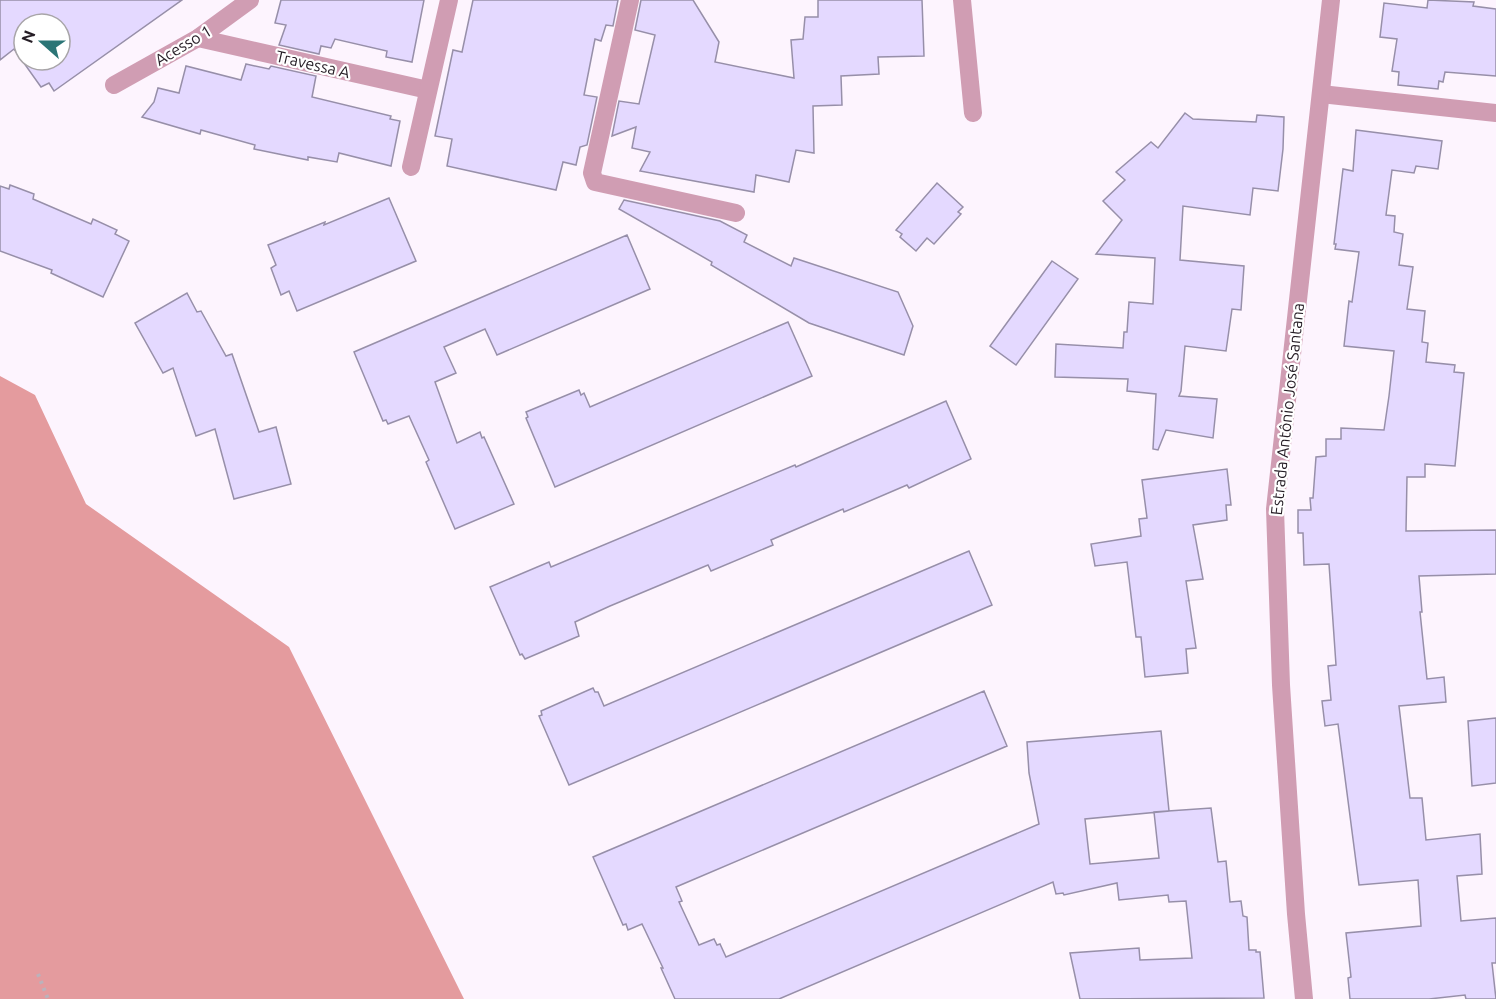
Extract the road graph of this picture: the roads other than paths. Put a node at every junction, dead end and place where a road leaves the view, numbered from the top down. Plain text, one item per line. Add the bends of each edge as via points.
1 (250, 0) edge
2 (449, 0) edge
3 (630, 0) edge
4 (963, 0) edge
5 (1331, 0) edge
6 (198, 38) junction
7 (114, 85) dead end
8 (428, 90) junction
9 (1321, 94) junction
10 (973, 113) dead end
11 (1496, 113) edge
12 (411, 167) dead end
13 (736, 213) dead end
14 (1304, 999) edge

1 - 6 street, Acesso 1
2 - 8 street
3 - 13 street via 592,172 596,182
4 - 10 street
5 - 9 street, Estrada Antônio José Santana
6 - 7 street, Acesso 1
6 - 8 street, Travessa A
8 - 12 street
9 - 11 street
9 - 14 street, Estrada Antônio José Santana via 1275,509 1281,685

